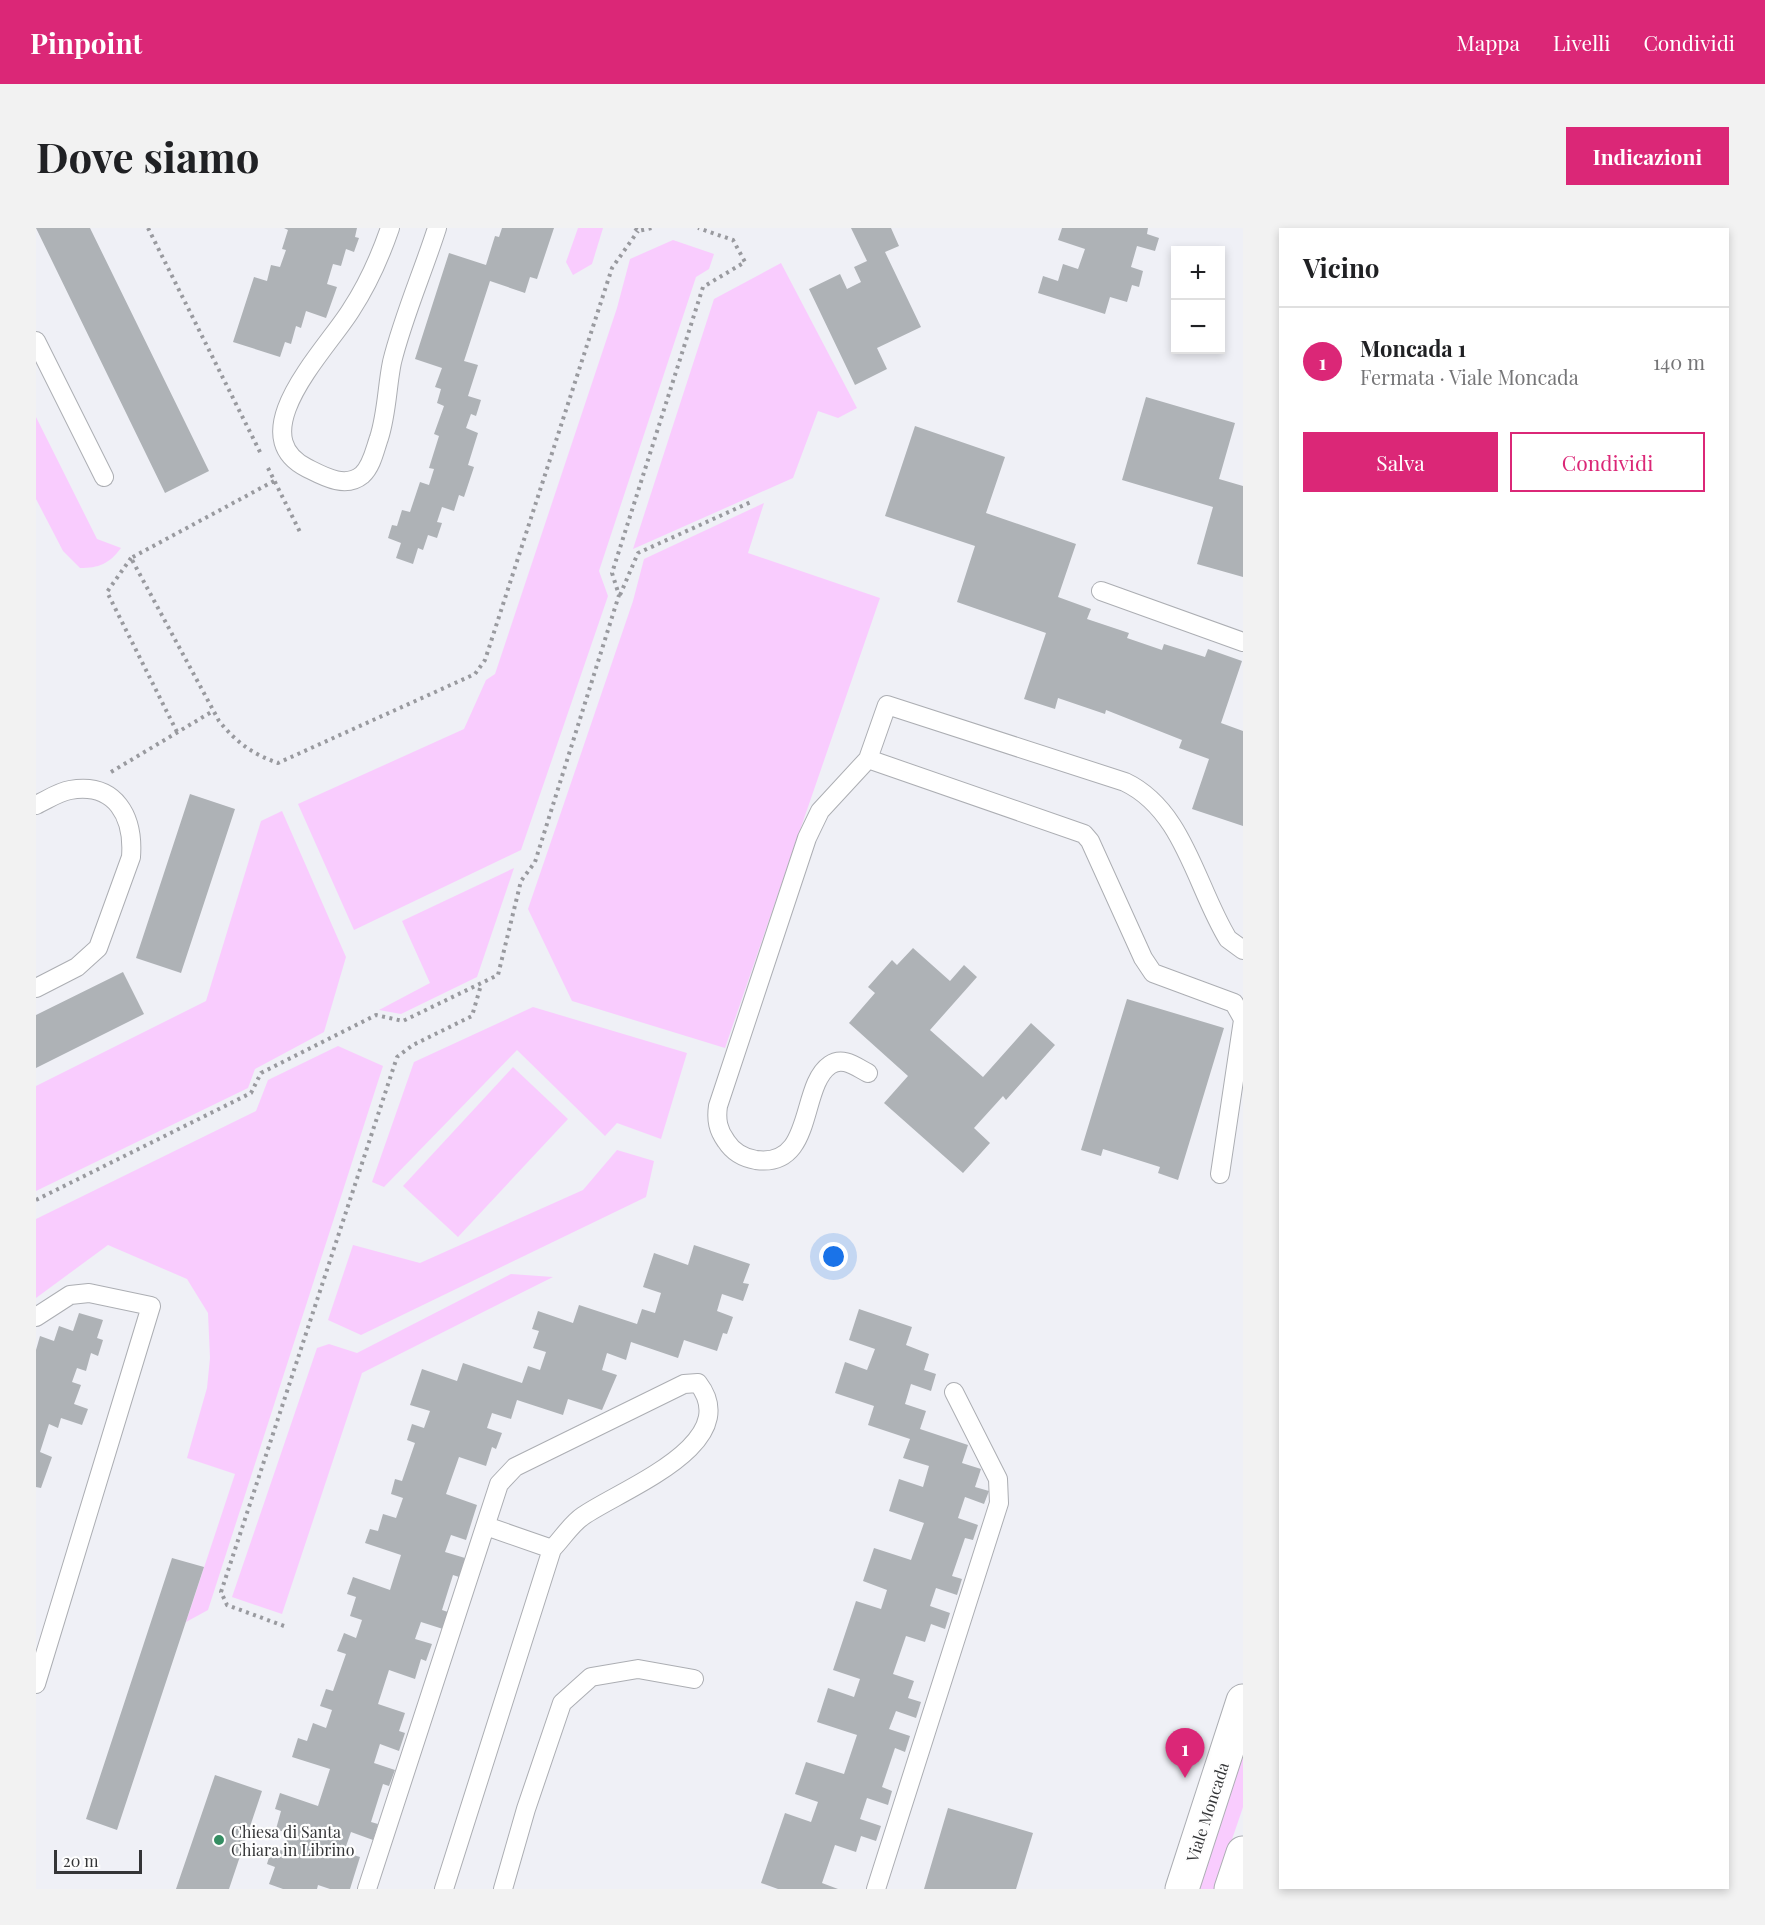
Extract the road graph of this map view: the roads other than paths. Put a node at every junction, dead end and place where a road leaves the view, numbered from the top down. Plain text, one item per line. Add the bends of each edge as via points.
1 (390, 228) edge
2 (437, 228) edge
3 (36, 341) edge
4 (104, 477) dead end
5 (1101, 591) dead end
6 (1243, 642) edge
7 (868, 759) junction
8 (36, 805) edge
9 (1243, 950) edge
10 (36, 988) edge
11 (1243, 1019) edge
12 (868, 1073) dead end
13 (1220, 1174) dead end
14 (36, 1317) edge
15 (954, 1392) dead end
16 (486, 1526) junction
17 (552, 1549) junction
18 (694, 1679) dead end
19 (36, 1684) edge
20 (1243, 1701) edge
21 (1243, 1853) edge
22 (367, 1889) edge
23 (444, 1889) edge
24 (503, 1889) edge
25 (876, 1889) edge
26 (1182, 1889) edge
27 (1232, 1889) edge

1 - 2 lane via 378,263 284,414 280,435 285,451 295,462 331,480 350,481 370,463 381,430 393,360
3 - 4 lane
5 - 6 lane
7 - 9 lane via 887,705 1142,790 1170,822 1227,939
7 - 11 lane via 1084,834 1153,972 1234,1003
7 - 12 lane via 820,811 807,838 718,1106 720,1132 736,1153 747,1158 772,1159 791,1148 798,1137 825,1070 840,1061
8 - 10 lane via 63,792 82,789 118,802 131,828 131,857 98,948 77,967
11 - 13 lane
14 - 19 lane via 70,1295 89,1293 151,1306
15 - 25 lane via 998,1479 999,1503
16 - 17 lane
16 - 17 lane via 499,1484 515,1467 684,1384 698,1383 710,1408 707,1426 695,1445 581,1518
16 - 22 lane
17 - 23 lane
18 - 24 lane via 638,1669 591,1677 562,1703
20 - 26 main road, Viale Moncada
21 - 27 main road

